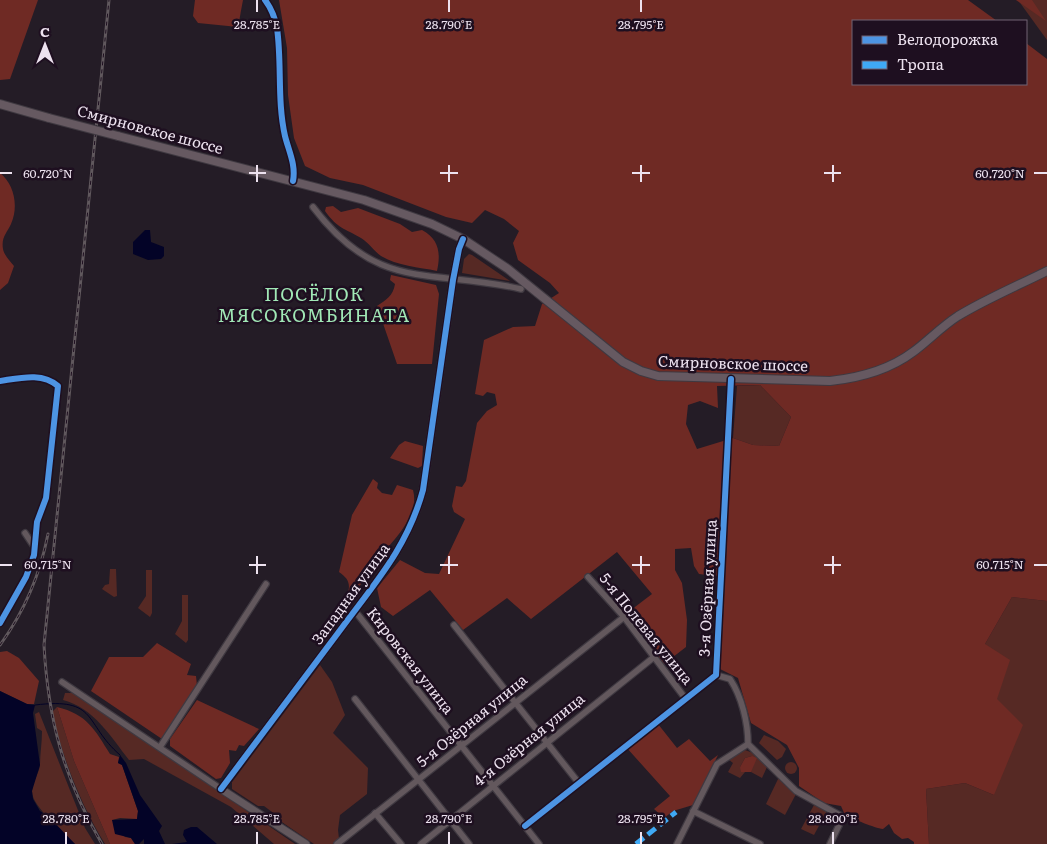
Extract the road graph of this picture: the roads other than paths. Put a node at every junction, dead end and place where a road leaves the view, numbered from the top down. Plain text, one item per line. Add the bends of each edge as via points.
1 (265, 0) edge
2 (0, 104) edge
3 (293, 181) junction
4 (313, 207) dead end
5 (464, 240) junction
6 (1047, 271) edge
7 (453, 280) junction
8 (522, 289) dead end
9 (731, 379) junction
10 (0, 381) edge
11 (24, 533) dead end
12 (33, 545) junction
13 (588, 577) dead end
14 (266, 584) dead end
15 (355, 611) junction
16 (624, 617) junction
17 (0, 623) edge
18 (454, 625) dead end
19 (654, 657) junction
20 (716, 675) junction
21 (62, 682) dead end
22 (685, 698) junction
23 (355, 699) dead end
24 (516, 702) junction
25 (547, 741) junction
26 (748, 744) junction
27 (160, 747) junction
28 (461, 747) junction
29 (418, 780) junction
30 (578, 782) junction
31 (492, 785) junction
32 (221, 789) junction
33 (693, 812) junction
34 (375, 813) junction
35 (450, 820) junction
36 (525, 826) junction
37 (306, 844) edge
38 (337, 844) edge
39 (401, 844) edge
40 (420, 844) edge
41 (469, 844) edge
42 (540, 844) edge
43 (677, 844) edge
44 (760, 844) edge
45 (830, 844) edge

1 - 3 street via 277,28 282,110 294,164
2 - 3 main road, Смирновское шоссе, bridge
3 - 5 main road, Смирновское шоссе via 393,210
4 - 7 street via 342,240 368,258 413,275
5 - 7 street, Западная улица
5 - 9 main road, Смирновское шоссе via 508,268 602,346 641,372 658,376
6 - 9 main road, Смирновское шоссе via 960,315 912,353 872,372 830,381
7 - 8 street
7 - 15 street, Западная улица via 418,512 405,541
9 - 20 street, 3-я Озёрная улица
10 - 12 street via 39,377 58,386 46,498
11 - 12 street
12 - 17 street via 34,555 26,577
13 - 16 street, 5-я Полевая улица
14 - 27 street
15 - 28 street, Кировская улица
15 - 32 street, Западная улица
16 - 19 street, 5-я Полевая улица
16 - 24 street, 5-я Озёрная улица
18 - 24 street
19 - 22 street, 5-я Полевая улица
19 - 25 street, 4-я Озёрная улица
20 - 22 street, 3-я Озёрная улица
20 - 26 street, 5-я Полевая улица via 730,679 736,687 748,728
21 - 27 street
22 - 30 street, 3-я Озёрная улица
23 - 29 street
24 - 25 street
24 - 28 street, 5-я Озёрная улица
25 - 30 street
25 - 31 street, 4-я Озёрная улица
26 - 33 street via 717,764
26 - 45 street via 796,792 843,817
27 - 32 street
28 - 29 street, 5-я Озёрная улица
28 - 31 street, Кировская улица
29 - 34 street, 5-я Озёрная улица
29 - 35 street
30 - 36 street, 3-я Озёрная улица
31 - 35 street, 4-я Озёрная улица
31 - 36 street, Кировская улица
32 - 37 street
33 - 43 street
33 - 44 street
34 - 38 street, 5-я Озёрная улица
34 - 39 street
35 - 40 street, 4-я Озёрная улица
35 - 41 street
36 - 42 street, Кировская улица

